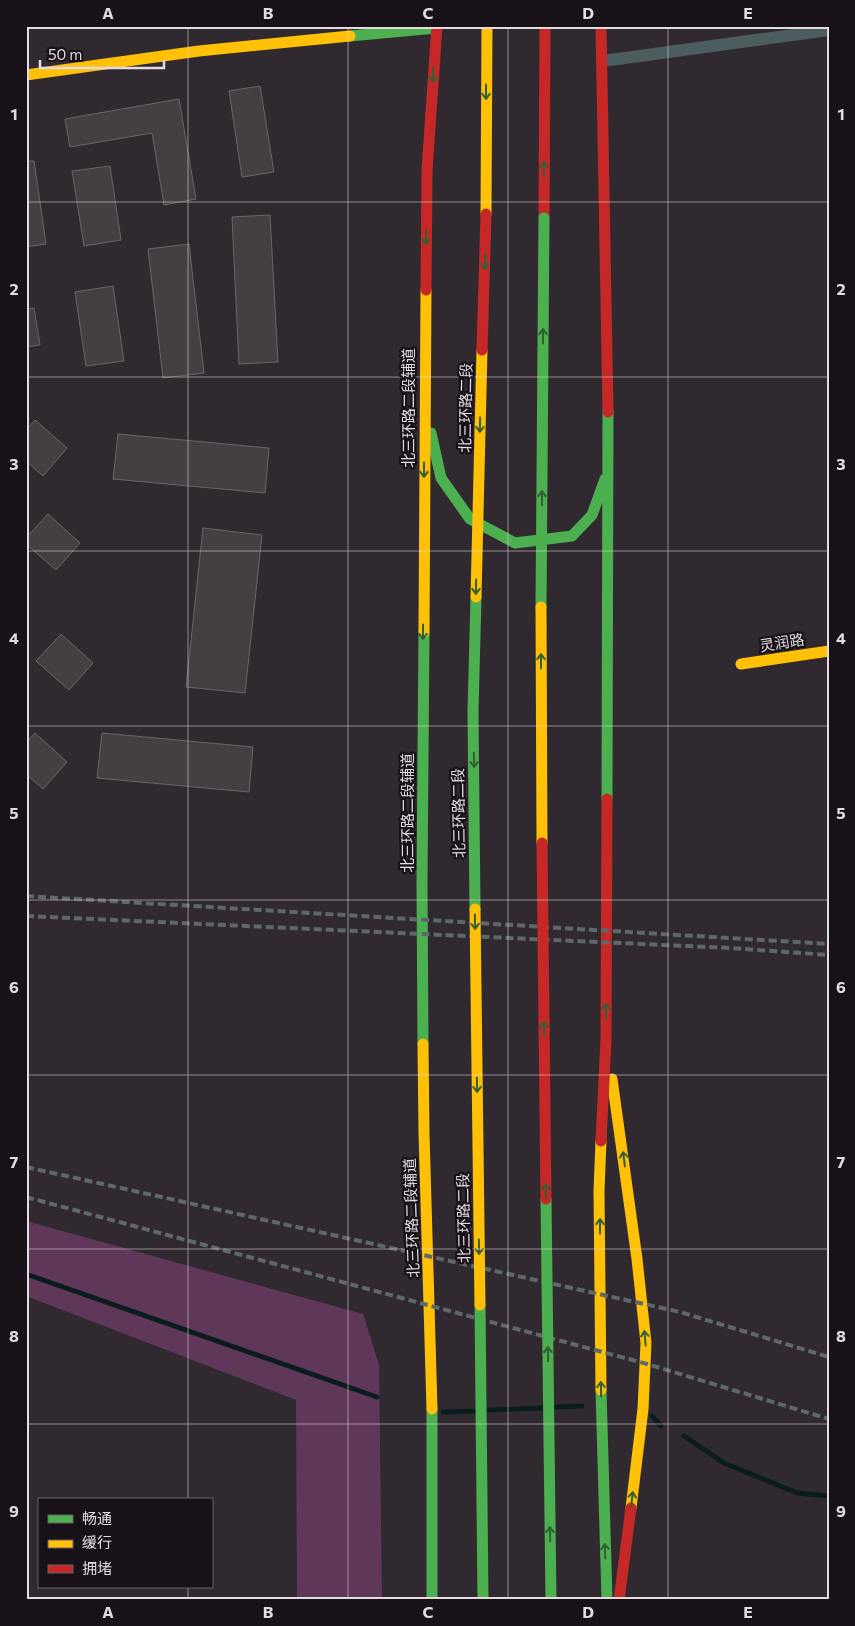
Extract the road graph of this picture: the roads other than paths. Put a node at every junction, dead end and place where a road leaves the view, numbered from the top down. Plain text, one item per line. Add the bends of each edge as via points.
1 (487, 26) edge
2 (545, 26) edge
3 (601, 26) edge
4 (436, 27) edge
5 (829, 30) edge
6 (602, 61) junction
7 (26, 75) edge
8 (424, 404) junction
9 (609, 467) junction
10 (829, 651) edge
11 (741, 664) dead end
12 (606, 1040) junction
13 (432, 1600) edge
14 (483, 1600) edge
15 (551, 1600) edge
16 (607, 1600) edge
17 (619, 1600) edge

1 -> 14 main road, 北三环路二段, bridge via 486,214 473,711
15 -> 2 main road, bridge via 540,709
3 - 6 main road
4 - 7 main road via 199,52
4 -> 8 main road, 北三环路二段辅道 via 426,170
5 - 6 street
6 - 9 main road
8 - 9 main road via 441,478 470,519 515,543 572,536 592,515
8 -> 13 main road, 北三环路二段辅道 via 424,1133 432,1387
12 -> 9 main road
10 - 11 main road, 灵润路
16 -> 12 main road via 599,1192
17 -> 12 main road via 643,1409 646,1343

